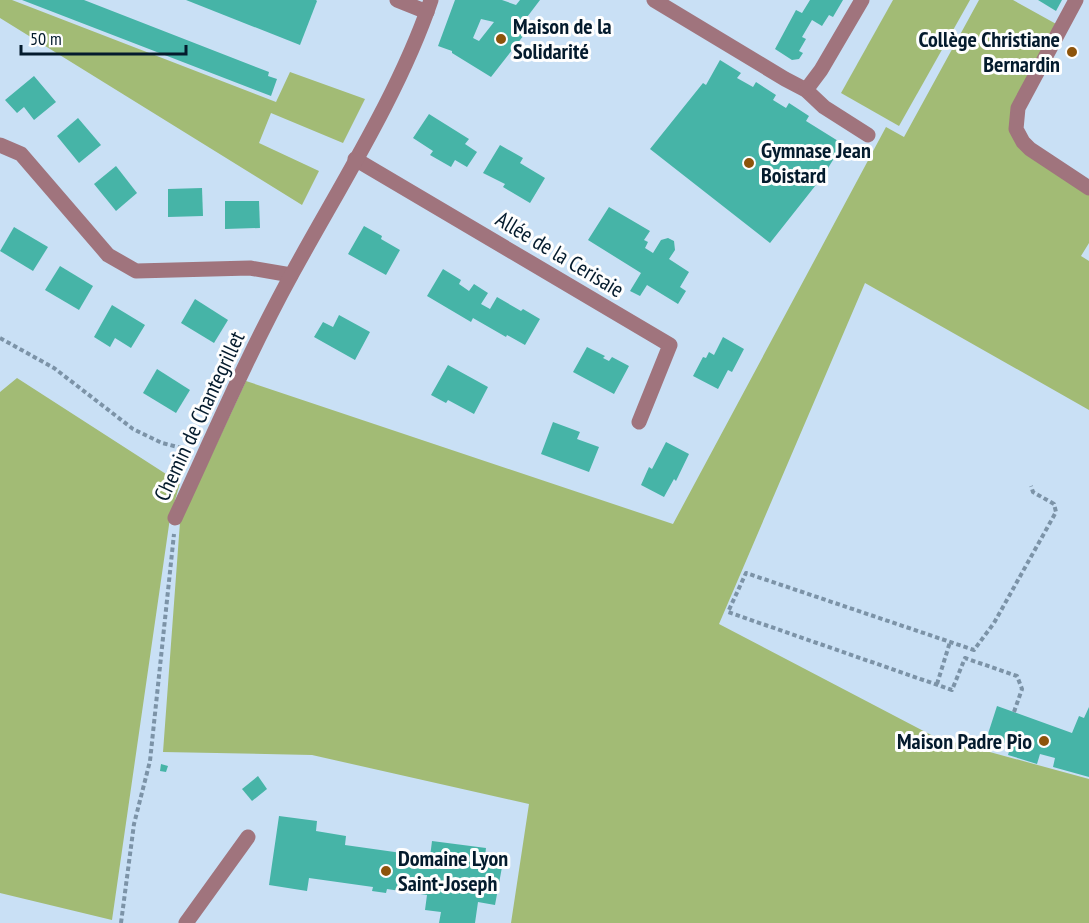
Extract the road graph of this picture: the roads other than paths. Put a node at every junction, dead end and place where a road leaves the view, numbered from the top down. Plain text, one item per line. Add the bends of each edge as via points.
1 (397, 0) edge
2 (654, 0) edge
3 (862, 0) edge
4 (1076, 0) edge
5 (429, 6) edge
6 (806, 90) junction
7 (868, 135) dead end
8 (0, 145) edge
9 (356, 159) junction
10 (1089, 188) edge
11 (291, 275) junction
12 (639, 422) dead end
13 (175, 518) road end
14 (248, 837) dead end
15 (186, 923) edge

1 - 5 street
2 - 6 street
3 - 6 street
4 - 10 street via 1018,108 1016,129 1030,149
5 - 9 street, Chemin de Chantegrillet
6 - 7 street via 824,107
8 - 11 street via 21,154 108,255 136,271 250,268
9 - 11 street, Chemin de Chantegrillet
9 - 12 street, Allée de la Cerisaie via 670,345
11 - 13 street, Chemin de Chantegrillet
14 - 15 street

